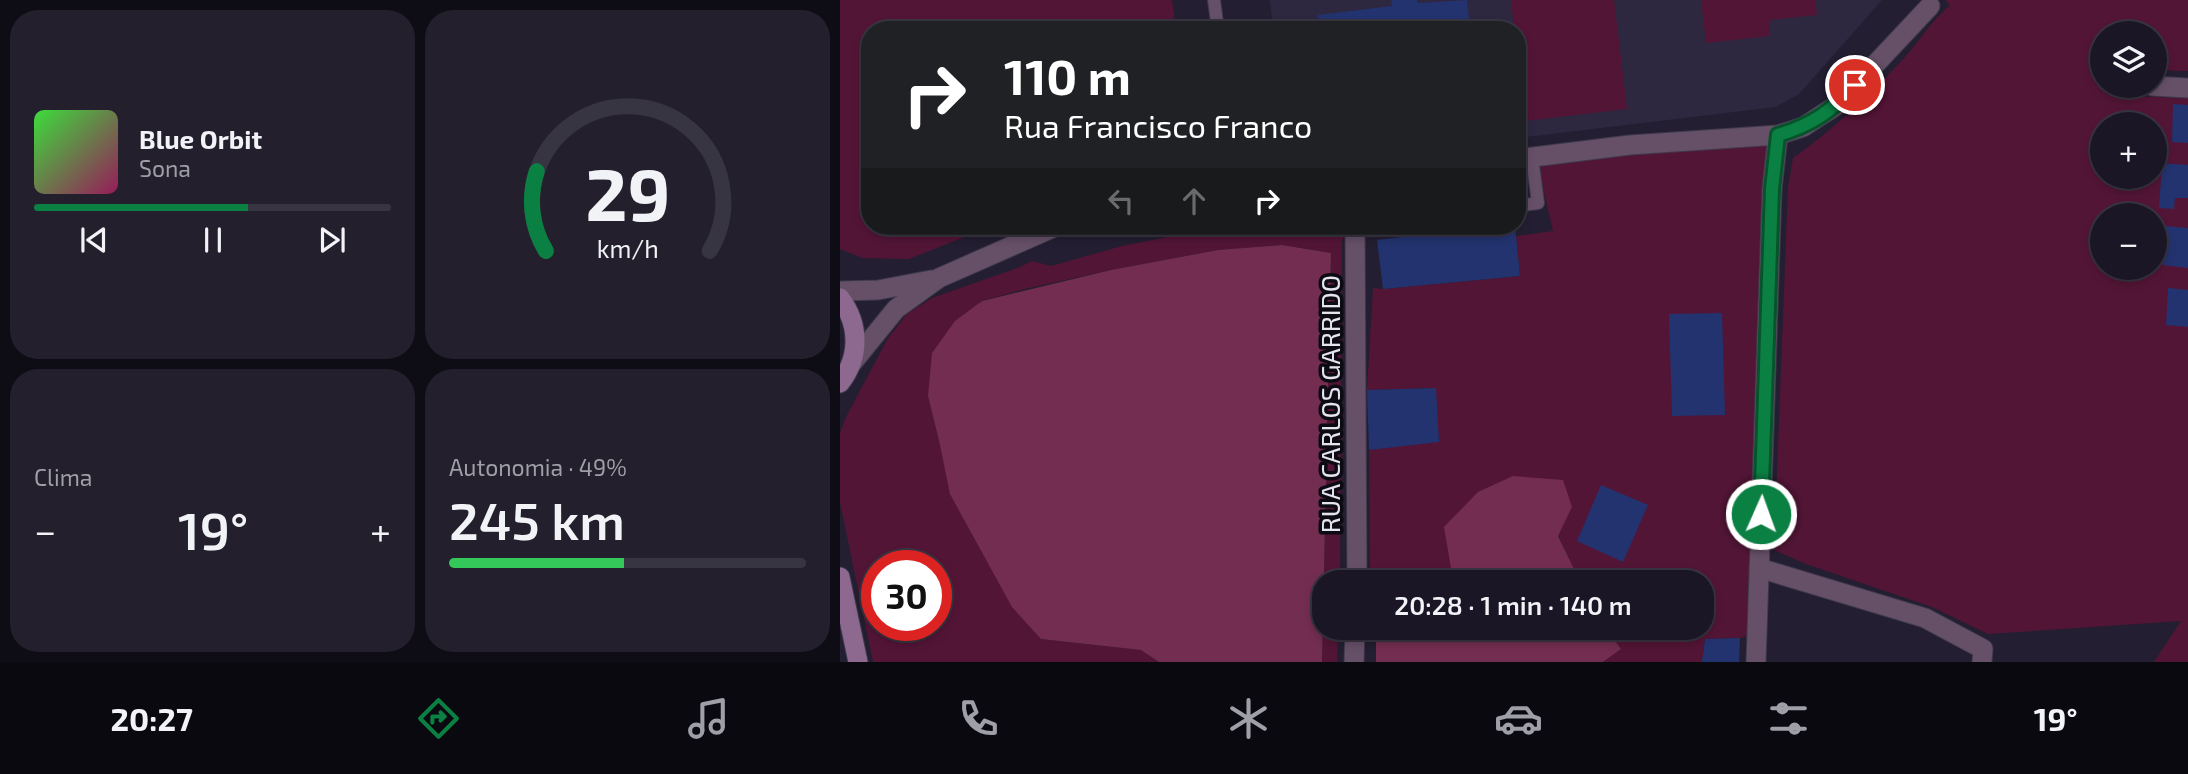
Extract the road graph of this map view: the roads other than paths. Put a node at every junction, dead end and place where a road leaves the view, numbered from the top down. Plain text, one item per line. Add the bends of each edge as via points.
1 (1214, 0) edge
2 (1930, 6) dead end
3 (1217, 21) edge
4 (2167, 87) edge
5 (2188, 88) edge
6 (1778, 135) junction
7 (1526, 158) edge
8 (1526, 161) edge
9 (1526, 205) edge
10 (1037, 235) edge
11 (1355, 235) edge
12 (939, 278) junction
13 (840, 291) edge
14 (840, 298) edge
15 (852, 363) junction
16 (840, 383) edge
17 (1759, 568) junction
18 (1357, 570) edge
19 (840, 577) edge
20 (1355, 640) edge
21 (858, 662) edge
22 (1354, 662) edge
23 (1756, 662) edge
24 (1982, 662) edge

1 - 3 lane
2 - 6 street via 1837,105 1803,127
4 - 5 street
6 - 7 street
6 - 17 street via 1772,189
8 - 9 lane via 1538,203
10 - 12 street
11 - 18 street, RUA CARLOS GARRIDO
12 - 13 street via 878,290
12 - 15 street via 896,309
14 - 15 main road via 853,324
15 - 16 main road
17 - 23 street
17 - 24 street via 1925,618 1983,649
19 - 21 main road
20 - 22 street

